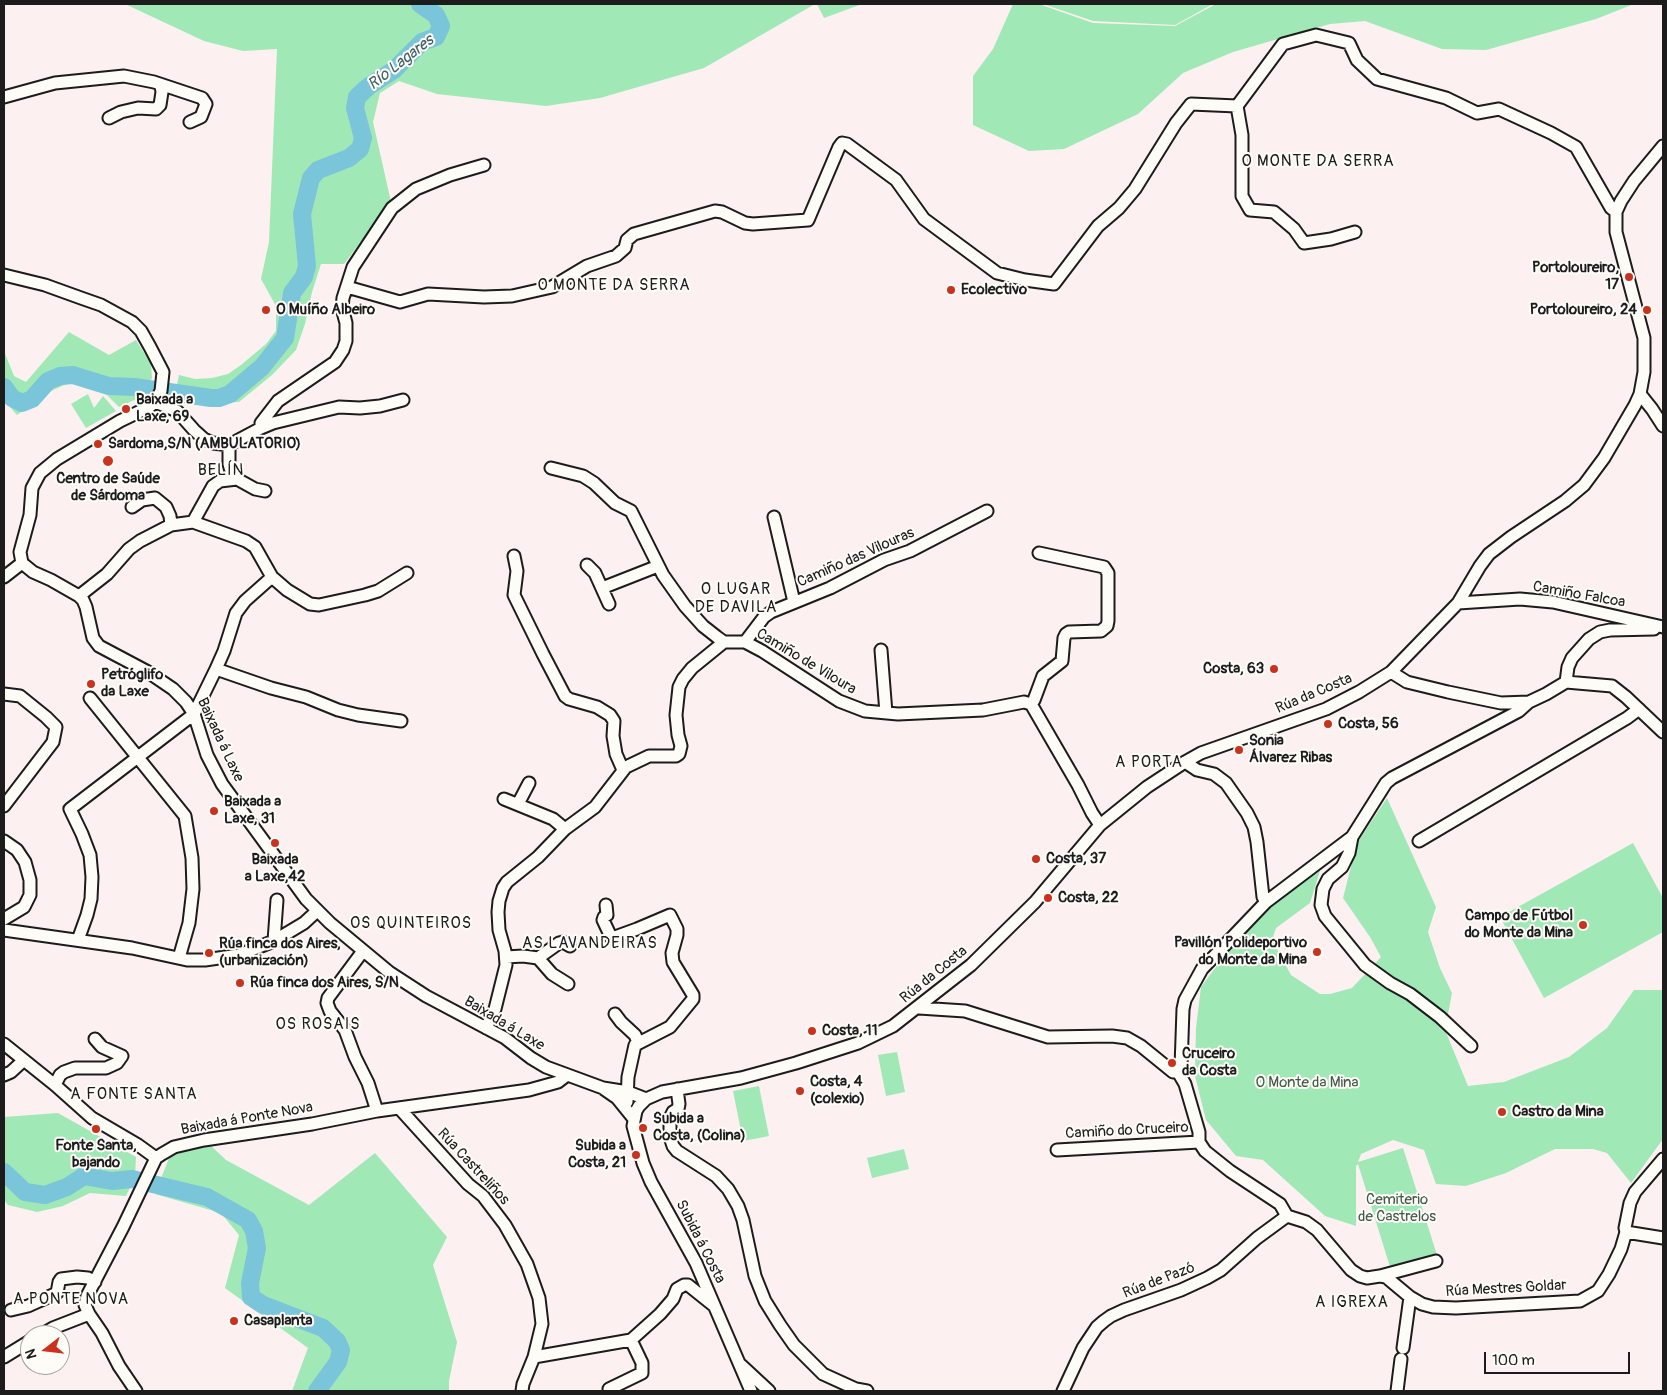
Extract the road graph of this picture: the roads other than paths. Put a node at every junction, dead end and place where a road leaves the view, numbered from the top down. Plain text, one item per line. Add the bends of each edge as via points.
1 (161, 86) junction
2 (4, 97) edge
3 (1237, 106) junction
4 (110, 118) dead end
5 (190, 122) dead end
6 (1663, 146) edge
7 (484, 165) dead end
8 (1616, 212) junction
9 (1355, 232) dead end
10 (4, 275) edge
11 (346, 287) junction
12 (1640, 394) junction
13 (156, 400) junction
14 (403, 400) dead end
15 (1663, 426) edge
16 (262, 428) junction
17 (229, 445) junction
18 (551, 468) dead end
19 (237, 479) junction
20 (265, 491) dead end
21 (132, 507) dead end
22 (987, 511) dead end
23 (774, 517) dead end
24 (193, 522) junction
25 (171, 525) junction
26 (1040, 553) dead end
27 (514, 556) dead end
28 (22, 563) junction
29 (586, 565) dead end
30 (658, 566) junction
31 (407, 573) dead end
32 (4, 577) edge
33 (272, 577) junction
34 (602, 588) junction
35 (79, 596) junction
36 (794, 602) junction
37 (1458, 603) junction
38 (609, 604) dead end
39 (1663, 628) edge
40 (724, 642) junction
41 (745, 642) junction
42 (881, 650) dead end
43 (216, 669) junction
44 (1391, 672) junction
45 (1566, 682) junction
46 (4, 694) edge
47 (90, 698) dead end
48 (1529, 702) junction
49 (1031, 704) junction
50 (1499, 706) junction
51 (1639, 709) junction
52 (194, 714) junction
53 (886, 714) junction
54 (1513, 714) junction
55 (401, 721) dead end
56 (1489, 727) junction
57 (1663, 732) edge
58 (138, 756) junction
59 (1185, 762) junction
60 (623, 770) junction
61 (529, 783) dead end
62 (504, 799) dead end
63 (5, 802) edge
64 (518, 804) junction
65 (1100, 825) junction
66 (565, 828) junction
67 (1352, 837) junction
68 (4, 841) edge
69 (1420, 841) dead end
70 (277, 900) dead end
71 (1266, 902) junction
72 (606, 905) dead end
73 (317, 911) junction
74 (4, 919) edge
75 (4, 930) edge
76 (26, 934) junction
77 (4, 938) edge
78 (78, 940) junction
79 (274, 941) junction
80 (570, 946) dead end
81 (363, 951) junction
82 (179, 958) junction
83 (506, 958) junction
84 (538, 958) junction
85 (568, 984) dead end
86 (919, 1008) junction
87 (615, 1014) dead end
88 (486, 1028) junction
89 (96, 1040) dead end
90 (638, 1042) junction
91 (4, 1044) edge
92 (1471, 1046) dead end
93 (24, 1060) junction
94 (1178, 1072) junction
95 (4, 1075) edge
96 (566, 1075) junction
97 (55, 1085) junction
98 (677, 1090) junction
99 (624, 1097) junction
100 (643, 1102) junction
101 (400, 1109) junction
102 (377, 1111) junction
103 (634, 1119) junction
104 (1199, 1142) junction
105 (1057, 1150) dead end
106 (156, 1158) junction
107 (1663, 1158) edge
108 (1287, 1216) junction
109 (1626, 1232) junction
110 (1663, 1238) edge
111 (1436, 1260) dead end
112 (1380, 1276) junction
113 (95, 1282) junction
114 (1410, 1297) junction
115 (715, 1306) junction
116 (11, 1310) dead end
117 (89, 1314) junction
118 (61, 1325) edge
119 (631, 1340) junction
120 (20, 1347) edge
121 (4, 1357) edge
122 (534, 1357) junction
123 (738, 1361) junction
124 (609, 1390) dead end
125 (136, 1391) edge
126 (522, 1391) edge
127 (751, 1391) edge
128 (769, 1391) edge
129 (867, 1391) edge
130 (1063, 1391) edge
131 (1397, 1391) edge

1 - 2 street via 124,76 55,83
1 - 4 street via 160,105 156,109 138,108
1 - 5 street via 202,98 206,104 201,117
3 - 8 street via 1283,44 1316,35 1349,43 1357,60 1378,79 1446,98 1476,113 1499,108 1576,147
3 - 9 street via 1242,135 1242,196 1250,210 1274,212 1294,229 1304,243
3 - 11 street via 1191,104 1135,189 1098,226 1054,284 997,273 924,219 896,180 842,143 808,220 753,224 715,211 634,234 616,256 587,266 552,288 512,296 428,294 400,302
6 - 8 street via 1634,181
7 - 11 street via 416,189 392,208 353,267
8 - 12 street, Rúa da Costa via 1616,232 1644,338
10 - 13 street via 45,285 101,305 132,322 162,367 163,379
11 - 16 street via 342,308 346,323 343,350 335,362 278,401 262,422
12 - 15 street
12 - 37 street, Rúa da Costa via 1621,431 1584,485 1489,554
13 - 17 street via 177,411 204,439
13 - 28 street via 149,407 57,458 40,473 32,488 30,515 20,552
14 - 16 street via 380,406 338,407
16 - 17 street
17 - 19 street via 229,464
18 - 30 street via 583,476 615,503 630,511
19 - 20 street
19 - 24 street via 220,481 213,486
21 - 25 street via 142,500 155,498 166,507
22 - 36 street, Camiño das Vilouras via 910,552 884,560 830,588
23 - 36 street
24 - 25 street
24 - 33 street via 255,547
25 - 35 street via 140,541
26 - 49 street via 1104,567 1108,573 1108,621 1101,631 1066,634 1062,661 1043,676
27 - 60 street via 517,571 514,595 559,687 569,700 610,715 615,723 616,754
28 - 32 street
28 - 35 street
29 - 34 street via 595,573
30 - 34 street
30 - 40 street via 686,606
31 - 33 street via 378,591 319,605 305,602
33 - 43 street via 236,613
34 - 38 street
35 - 52 street, Baixada á Laxe via 86,607 95,642 173,689
36 - 41 street, Camiño das Vilouras via 764,617
37 - 39 street, Camiño Falcoa via 1520,599 1553,602
37 - 44 street, Rúa da Costa
39 - 45 street via 1600,632 1572,658
40 - 41 street, Camiño de Viloura
40 - 60 street via 692,668 679,687 676,715 681,746 679,754 650,756
41 - 53 street, Camiño de Viloura via 839,701 865,711
42 - 53 street
43 - 52 street
43 - 55 street via 338,710
44 - 50 street via 1407,682
44 - 59 street, Rúa da Costa via 1326,709 1232,741
45 - 48 street
45 - 51 street via 1612,686
46 - 63 street via 20,696 56,727 53,742
47 - 58 street
48 - 50 street
48 - 54 street
49 - 53 street, Camiño de Viloura via 1024,702 983,710
49 - 65 street
50 - 54 street via 1502,714
50 - 56 street
51 - 57 street
51 - 69 street
52 - 58 street
52 - 73 street, Baixada á Laxe via 207,755 222,784
54 - 56 street
56 - 67 street via 1392,778
58 - 78 street via 70,809 90,855 92,878 89,907
58 - 82 street via 185,816 193,889 189,922
59 - 65 street, Rúa da Costa via 1146,787
59 - 71 street via 1197,770 1214,774 1226,783 1247,813 1258,842
60 - 66 street via 595,807
61 - 64 street
62 - 64 street
64 - 66 street via 553,819
65 - 86 street, Rúa da Costa via 1035,902 972,965
66 - 83 street via 503,888 498,912
67 - 71 street
67 - 92 street via 1342,867 1328,879 1323,889 1321,905 1325,916 1365,965 1410,994
68 - 74 street via 17,850 25,862 30,880 30,895 24,907
70 - 79 street
71 - 94 street via 1202,969 1189,991 1183,1009 1182,1066
72 - 90 street via 607,915 603,920 615,938 670,915 677,929 673,962 694,996 670,1028
73 - 79 street
73 - 81 street, Baixada á Laxe
75 - 76 street
76 - 77 street
76 - 78 street
78 - 82 street
79 - 82 street via 221,959
80 - 84 street via 559,942
81 - 88 street, Baixada á Laxe via 426,996
81 - 102 street via 327,1003 345,1030
83 - 84 street
83 - 88 street via 495,1009
84 - 85 street via 552,974
86 - 94 street via 965,1010 1048,1037 1127,1038 1173,1072
86 - 98 street, Rúa da Costa via 893,1026 842,1049 741,1078
87 - 90 street
88 - 96 street, Baixada á Laxe
89 - 97 street via 102,1047 122,1056 106,1068 75,1068 64,1072
90 - 99 street
91 - 93 street
93 - 95 street
93 - 97 street
94 - 104 street, Camiño do Cruceiro via 1185,1084
96 - 99 street, Baixada á Laxe
96 - 101 street, Baixada á Ponte Nova via 558,1082 529,1090
97 - 106 street via 92,1118
98 - 100 street, Rúa da Costa via 662,1092
98 - 129 street via 678,1109 670,1118 673,1146 716,1176 728,1189 743,1220 755,1276 780,1325 794,1345 824,1374
99 - 100 street, Baixada á Laxe
99 - 103 street
100 - 103 street, Subida á Costa
101 - 102 street, Baixada á Ponte Nova
101 - 122 street, Rúa Castreliños via 468,1184 483,1196 505,1224 527,1264 540,1298 542,1324
102 - 106 street, Baixada á Ponte Nova via 204,1140 174,1147
103 - 115 street, Subida á Costa via 638,1149 651,1182 689,1248
104 - 105 street, Camiño do Cruceiro
104 - 108 street, Camiño do Cruceiro via 1213,1159 1280,1204
106 - 113 street
107 - 109 street, Rúa Mestres Goldar via 1635,1192
108 - 112 street, Rúa Mestres Goldar via 1306,1222 1317,1230 1360,1276
108 - 130 street, Rúa de Pazó via 1221,1270 1104,1321 1083,1348
109 - 110 street
109 - 114 street, Rúa Mestres Goldar via 1610,1274 1598,1291 1580,1301 1456,1308 1433,1307
111 - 112 street, Rúa Mestres Goldar
112 - 114 street, Rúa Mestres Goldar via 1386,1277
113 - 116 street via 77,1277 61,1279 57,1293
113 - 117 street via 85,1305
114 - 131 street
115 - 119 street via 688,1285 681,1286 660,1314
115 - 123 street, Subida á Costa
117 - 118 street
117 - 125 street
119 - 122 street
119 - 124 street via 642,1363 642,1373
120 - 121 street
122 - 126 street, Rúa Castreliños
123 - 127 street, Subida á Costa
123 - 128 street

